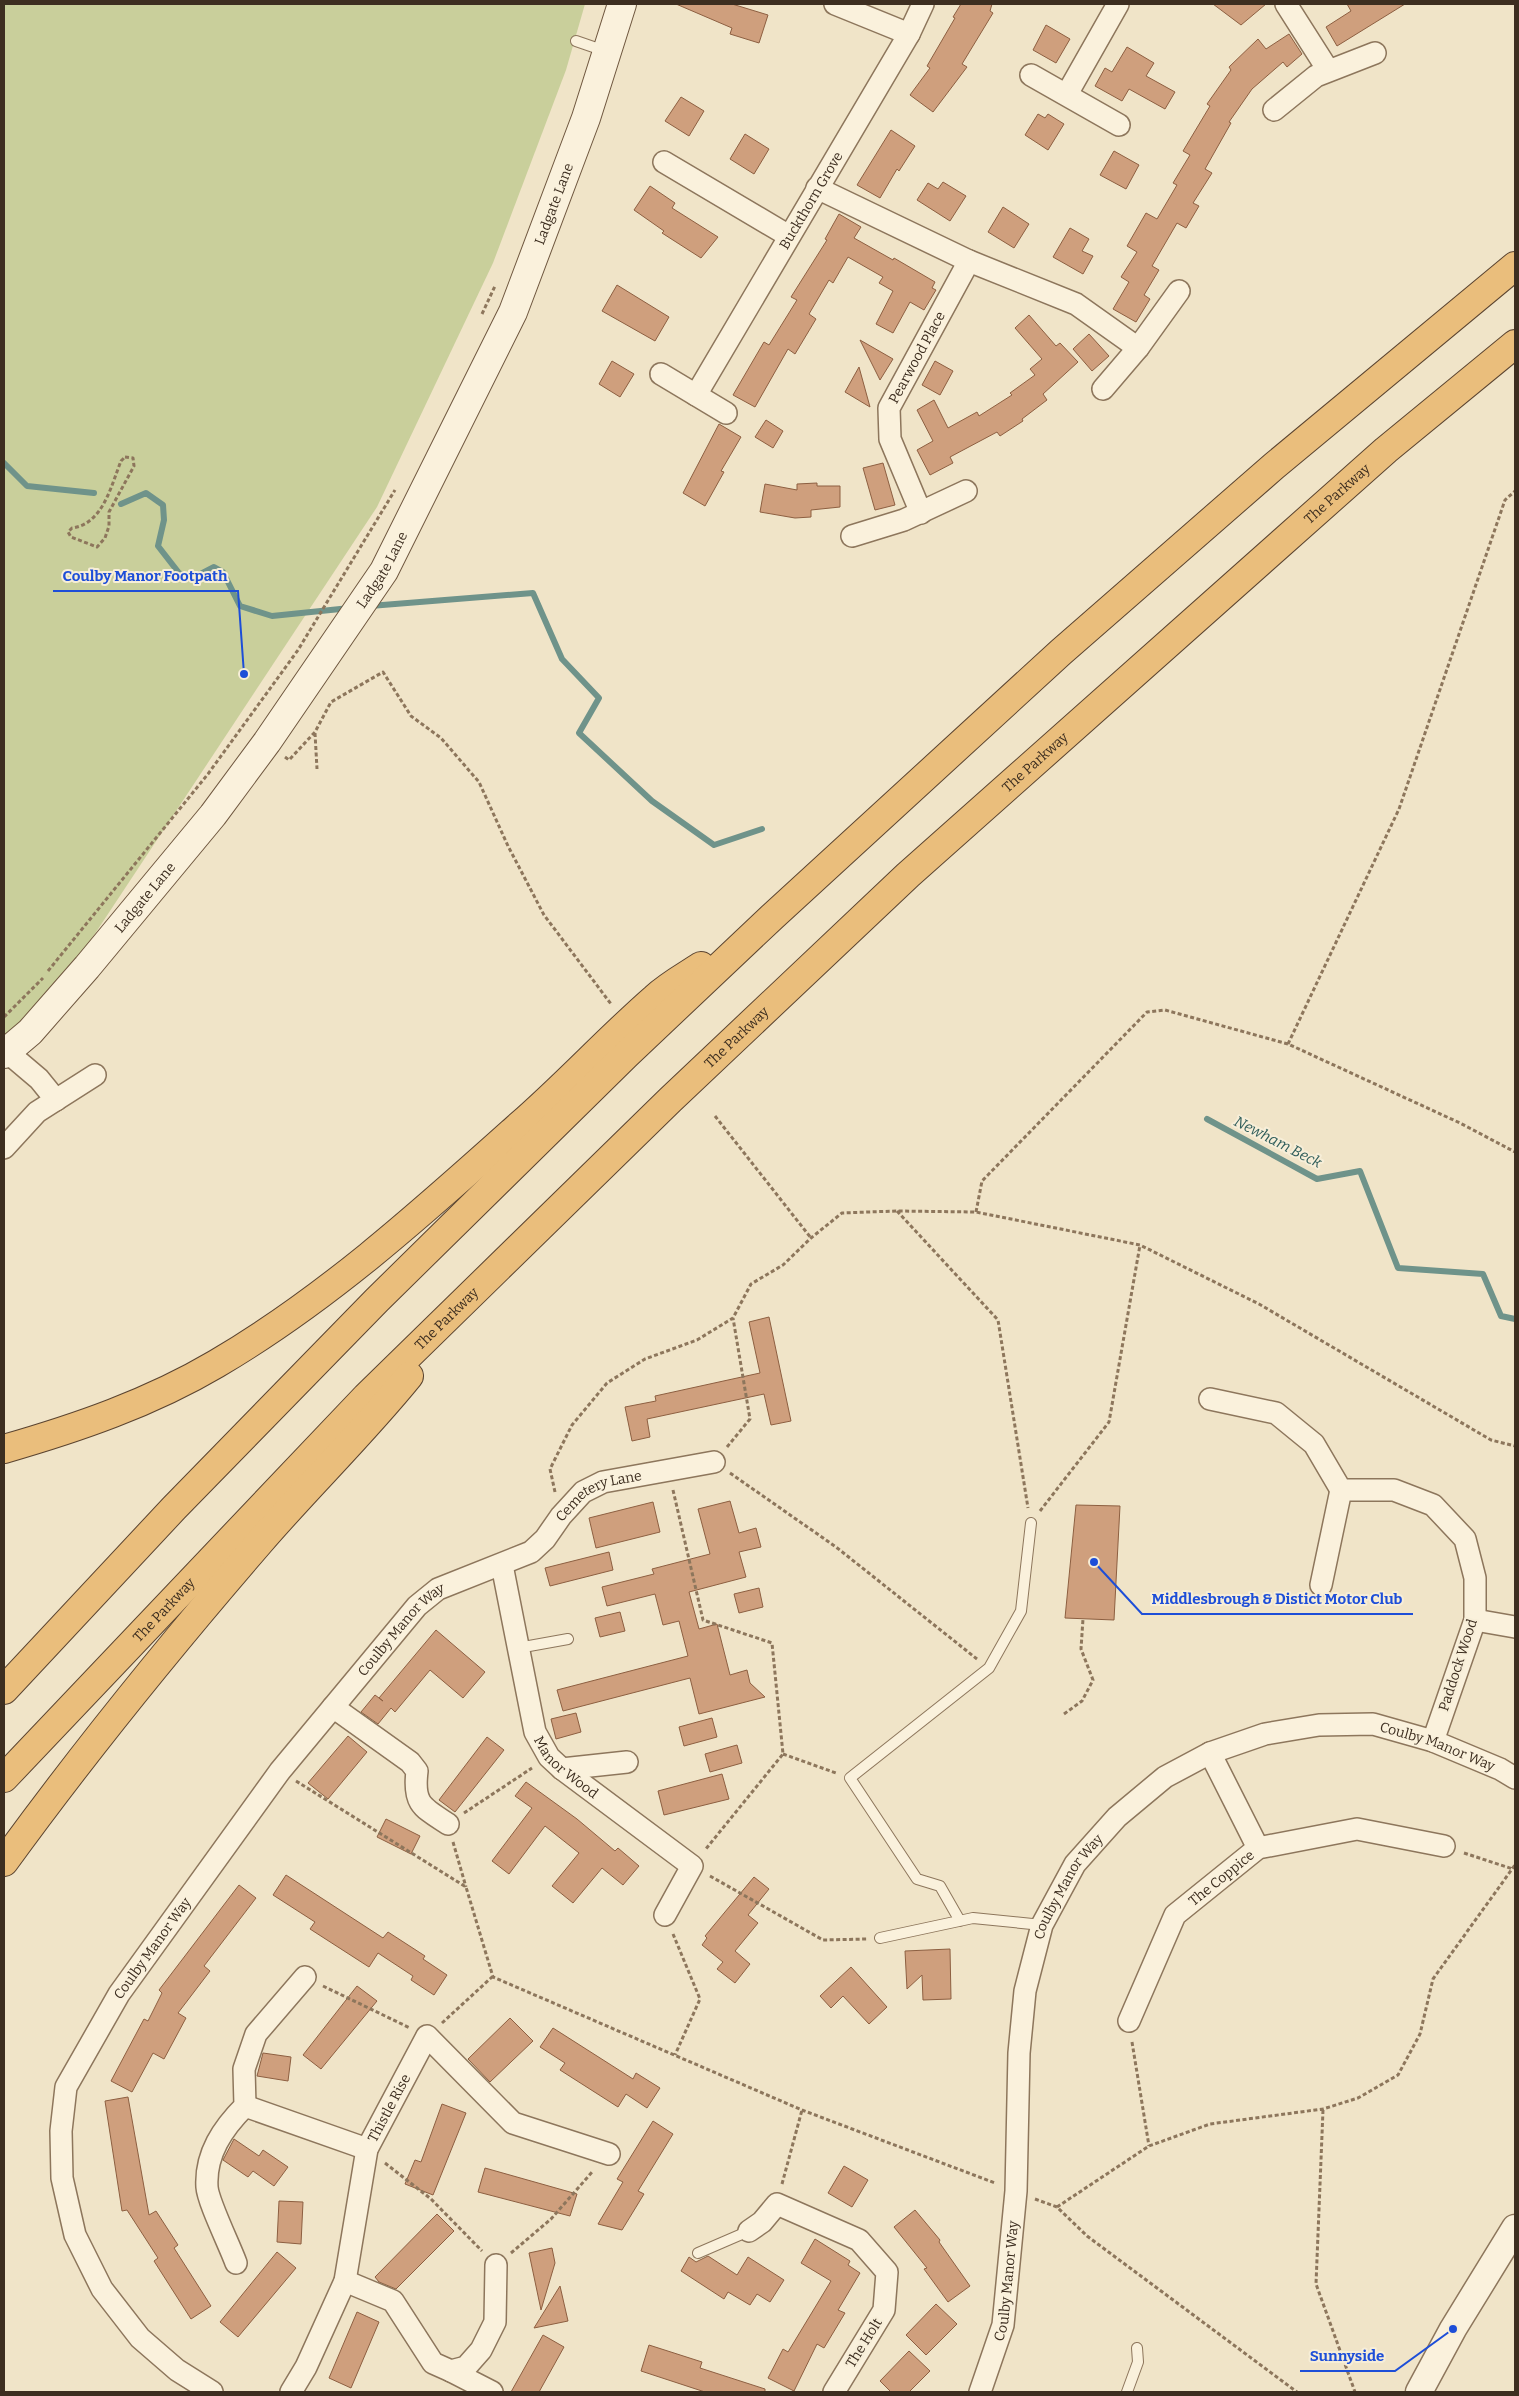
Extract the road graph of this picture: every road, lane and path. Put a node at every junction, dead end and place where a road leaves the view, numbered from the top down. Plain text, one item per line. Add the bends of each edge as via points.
1 (622, 4) edge
2 (835, 4) edge
3 (923, 4) edge
4 (1118, 4) edge
5 (1286, 4) edge
6 (909, 34) junction
7 (576, 41) dead end
8 (608, 52) junction
9 (1375, 53) dead end
10 (1328, 70) junction
11 (1031, 75) dead end
12 (1067, 94) junction
13 (1274, 110) dead end
14 (1119, 125) dead end
15 (664, 162) dead end
16 (817, 188) junction
17 (789, 236) junction
18 (969, 261) junction
19 (1515, 266) edge
20 (498, 278) dead end
21 (1179, 291) dead end
22 (479, 323) dead end
23 (1515, 344) edge
24 (1138, 348) junction
25 (661, 374) dead end
26 (1104, 389) dead end
27 (696, 395) junction
28 (726, 413) dead end
29 (398, 486) dead end
30 (966, 491) dead end
31 (1515, 491) edge
32 (921, 513) junction
33 (852, 536) dead end
34 (71, 537) joint
35 (315, 732) junction
36 (289, 760) dead end
37 (317, 769) dead end
38 (772, 917) junction
39 (611, 1004) dead end
40 (4, 1017) edge
41 (1288, 1044) junction
42 (5, 1052) edge
43 (95, 1075) dead end
44 (56, 1100) junction
45 (715, 1116) dead end
46 (4, 1148) edge
47 (1515, 1152) edge
48 (896, 1211) junction
49 (976, 1212) junction
50 (811, 1238) junction
51 (1140, 1245) junction
52 (492, 1276) junction
53 (733, 1318) junction
54 (1210, 1399) dead end
55 (1515, 1446) edge
56 (4, 1449) edge
57 (714, 1462) junction
58 (668, 1471) junction
59 (1342, 1490) junction
60 (561, 1516) junction
61 (1031, 1523) junction
62 (502, 1565) junction
63 (1321, 1585) dead end
64 (1083, 1619) dead end
65 (1475, 1620) junction
66 (1515, 1627) edge
67 (568, 1640) dead end
68 (518, 1648) junction
69 (989, 1668) junction
70 (4, 1690) edge
71 (333, 1707) junction
72 (1064, 1714) dead end
73 (1433, 1740) junction
74 (1210, 1753) junction
75 (783, 1754) junction
76 (627, 1762) dead end
77 (556, 1763) junction
78 (280, 1771) junction
79 (4, 1778) edge
80 (850, 1778) junction
81 (1515, 1778) edge
82 (448, 1824) junction
83 (1444, 1846) joint
84 (1258, 1848) junction
85 (4, 1862) edge
86 (692, 1866) junction
87 (1514, 1867) edge
88 (466, 1887) junction
89 (665, 1915) joint
90 (960, 1921) junction
91 (1042, 1925) junction
92 (880, 1938) joint
93 (305, 1977) joint
94 (493, 1977) junction
95 (1129, 2021) joint
96 (428, 2036) junction
97 (674, 2055) junction
98 (245, 2106) junction
99 (1323, 2109) junction
100 (802, 2110) junction
101 (1149, 2146) junction
102 (367, 2149) junction
103 (609, 2154) joint
104 (1016, 2191) junction
105 (777, 2204) junction
106 (1057, 2207) junction
107 (1515, 2228) edge
108 (749, 2231) joint
109 (698, 2253) dead end
110 (236, 2263) dead end
111 (496, 2265) junction
112 (345, 2281) junction
113 (1137, 2348) dead end
114 (452, 2372) junction
115 (212, 2392) edge
116 (291, 2392) edge
117 (492, 2392) edge
118 (834, 2392) edge
119 (980, 2392) edge
120 (1127, 2392) edge
121 (1297, 2392) edge
122 (1355, 2392) edge
123 (1419, 2392) edge

1 - 8 main road, Ladgate Lane
2 - 6 street
3 - 6 street, Buckthorn Grove
4 - 12 street
5 - 10 street
6 - 16 street, Buckthorn Grove
7 - 8 lane
8 - 42 main road, Ladgate Lane via 514,312 384,571 213,815 30,1032
9 - 10 street
10 - 13 street
11 - 12 street
12 - 14 street
15 - 17 street
16 - 17 street, Buckthorn Grove
16 - 18 street
17 - 27 street, Buckthorn Grove
18 - 24 street via 1076,304
18 - 32 street, Pearwood Place via 889,408 890,439
19 - 38 highway via 1274,466 1061,652
20 - 22 path
21 - 24 street
23 - 52 highway, The Parkway via 1379,457 908,875 677,1093
24 - 26 street
25 - 27 street
27 - 28 street
29 - 40 path via 298,650 208,774 45,976
30 - 32 street
31 - 41 path via 1505,500 1399,809
32 - 33 street
34 - 34 path via 68,532 88,522 107,500 121,461 125,457 133,458 134,466 109,512 105,538 97,547
35 - 36 path
35 - 37 path
35 - 39 path via 331,702 383,672 411,716 442,738 479,782 544,915
38 - 56 highway via 657,996 522,1124 360,1265 281,1323 214,1365 146,1399 78,1427
38 - 70 highway via 626,1055 377,1300 174,1508
41 - 47 path via 1460,1123
41 - 49 path via 1165,1010 1146,1012 982,1181
42 - 44 street via 39,1079
43 - 44 street
44 - 46 street via 38,1112
45 - 50 path
48 - 49 path
48 - 50 path via 842,1214
48 - 61 path via 998,1320
49 - 51 path
50 - 53 path via 783,1265 751,1284
51 - 55 path via 1259,1304 1491,1440
51 - 61 path via 1109,1422
52 - 79 highway, The Parkway via 366,1397
52 - 85 highway via 374,1420 261,1541 167,1651 77,1762
53 - 57 path via 750,1419
53 - 60 path via 697,1340 645,1359 607,1383 572,1425 550,1469
54 - 59 street via 1276,1412 1314,1444
57 - 58 street, Cemetery Lane
57 - 69 path via 836,1547
58 - 60 street, Cemetery Lane via 603,1482 583,1492
58 - 75 path via 703,1620 772,1643
59 - 63 street
59 - 65 street, Paddock Wood via 1394,1490 1433,1505 1465,1539 1475,1578
60 - 62 street, Cemetery Lane via 531,1552
61 - 69 lane via 1021,1611
62 - 68 street, Manor Wood
62 - 71 street, Coulby Manor Way via 438,1589 417,1606
64 - 72 path via 1081,1649 1093,1680 1082,1701
65 - 66 street
65 - 73 street, Paddock Wood
67 - 68 lane
68 - 77 street, Manor Wood via 535,1732
69 - 80 lane
71 - 78 street, Coulby Manor Way
71 - 82 street via 410,1762 417,1771 418,1800 423,1808
73 - 74 street, Coulby Manor Way via 1373,1724 1318,1724 1265,1734
73 - 81 street, Coulby Manor Way
74 - 84 street
74 - 91 street, Coulby Manor Way via 1165,1777 1117,1817 1075,1864
75 - 80 path
75 - 86 path
76 - 77 street
77 - 82 path
77 - 86 street, Manor Wood
78 - 88 path
78 - 115 street, Coulby Manor Way via 119,1994 66,2087 61,2131 62,2178 75,2235 102,2289 140,2338 177,2370
80 - 90 lane via 916,1880 940,1886
82 - 88 path
83 - 84 street, The Coppice via 1357,1830
83 - 87 path
84 - 95 street, The Coppice via 1175,1915
86 - 89 street
86 - 92 path via 823,1940
87 - 99 path via 1432,1979 1420,2034 1398,2075 1358,2098
88 - 94 path
89 - 97 path via 700,1999
90 - 91 lane via 973,1918
90 - 92 lane
91 - 104 street, Coulby Manor Way via 1024,2000 1019,2053
93 - 96 path
93 - 98 street via 256,2034 244,2070
94 - 96 path
94 - 97 path
95 - 101 path
96 - 102 street, Thistle Rise
96 - 103 street via 513,2123
97 - 100 path
98 - 102 street
98 - 110 street via 230,2121 209,2155 207,2188
99 - 101 path via 1210,2124
99 - 122 path via 1316,2284
100 - 104 path
100 - 105 path
101 - 106 path
102 - 111 path via 431,2200
102 - 112 street, Thistle Rise
103 - 111 path via 551,2219
104 - 106 path
104 - 119 street, Coulby Manor Way via 1003,2324
105 - 108 street via 762,2222
105 - 118 street, The Holt via 859,2240 887,2272 884,2310
106 - 121 path via 1087,2236
107 - 123 street
108 - 109 lane
111 - 114 street via 495,2322 481,2350 466,2367
112 - 114 street via 393,2301 433,2363
112 - 116 street, Thistle Rise via 306,2367
113 - 120 lane via 1138,2362
114 - 117 street

